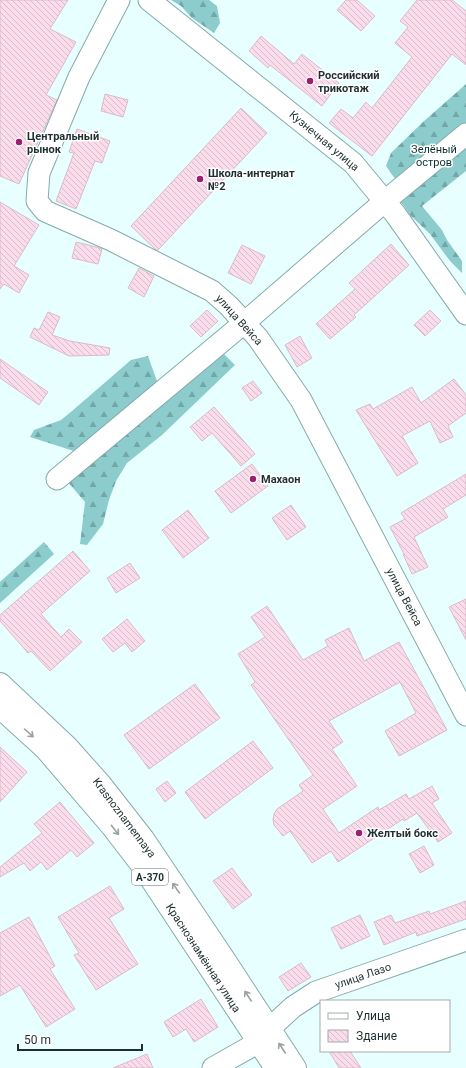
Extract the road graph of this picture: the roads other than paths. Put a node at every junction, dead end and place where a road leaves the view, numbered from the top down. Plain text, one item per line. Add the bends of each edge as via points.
1 (119, 0) edge
2 (148, 0) edge
3 (466, 134) edge
4 (385, 201) junction
5 (466, 314) edge
6 (244, 323) junction
7 (57, 479) dead end
8 (0, 684) edge
9 (0, 707) edge
10 (466, 715) edge
11 (138, 846) junction
12 (466, 940) edge
13 (264, 1035) junction
14 (213, 1068) edge
15 (276, 1068) edge
16 (295, 1068) edge

1 - 6 street, улица Вейса via 79,77 39,173 36,201 45,211 111,240 212,291
2 - 4 street, Кузнечная улица via 352,163
3 - 4 street
4 - 5 street, Кузнечная улица
4 - 6 street
6 - 7 street
6 - 10 street, улица Вейса via 258,338 301,400
8 - 11 highway, Krasnoznamennaya / А-370 via 68,747 100,784
9 -> 11 highway, А-370 via 46,749 112,826
11 - 13 highway, Krasnoznamennaya / А-370 via 223,958
12 - 13 street, улица Лазо via 316,992 293,1007
13 - 14 street, улица Лазо
13 - 15 highway, А-370
16 -> 13 highway, Krasnoznamennaya / А-370

